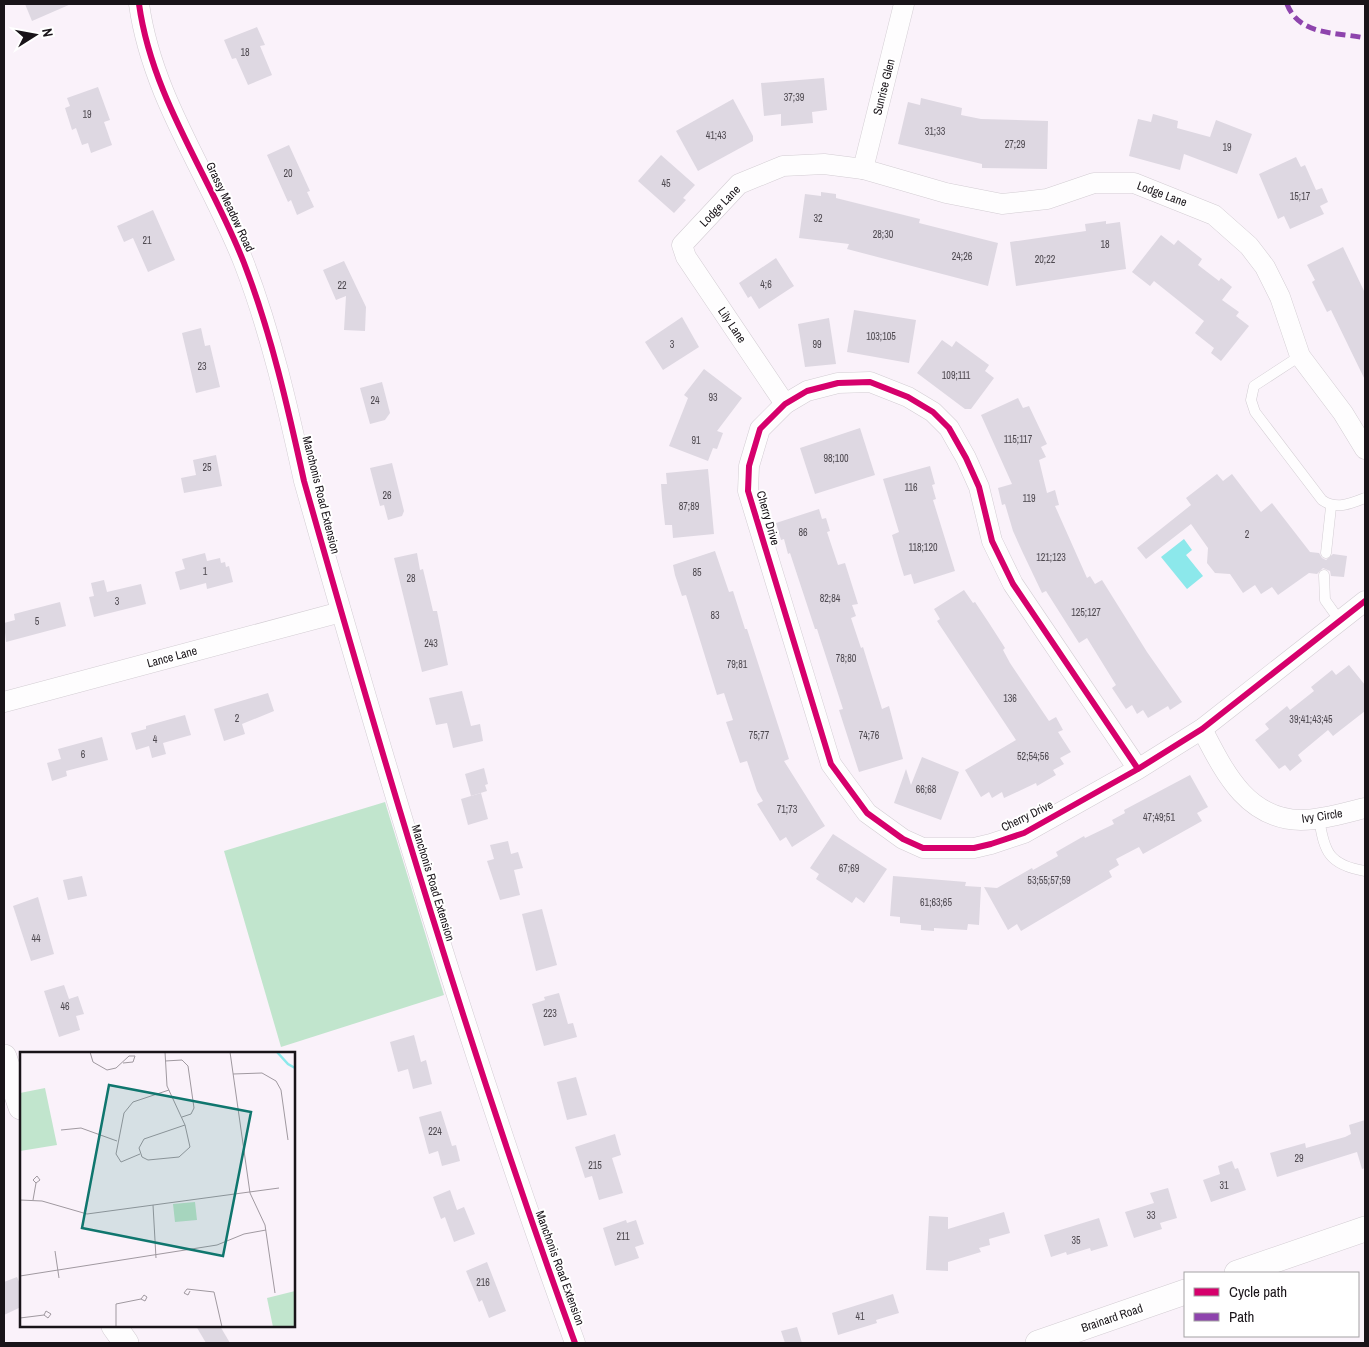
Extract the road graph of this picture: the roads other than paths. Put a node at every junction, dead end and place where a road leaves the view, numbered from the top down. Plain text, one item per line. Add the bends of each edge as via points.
1 (139, 4) edge
2 (904, 4) edge
3 (863, 169) junction
4 (682, 245) joint
5 (1300, 356) junction
6 (785, 404) junction
7 (292, 424) joint
8 (1365, 449) edge
9 (1365, 498) edge
10 (1331, 507) junction
11 (1326, 553) dead end
12 (1324, 575) dead end
13 (1365, 601) edge
14 (341, 612) junction
15 (1340, 620) junction
16 (4, 702) edge
17 (1202, 729) junction
18 (1138, 769) junction
19 (1365, 808) edge
20 (1319, 818) junction
21 (1365, 871) edge
22 (4, 1057) edge
23 (20, 1104) edge
24 (1365, 1229) edge
25 (1240, 1272) edge
26 (1184, 1292) edge
27 (115, 1327) edge
28 (126, 1343) edge
29 (575, 1343) edge
30 (1038, 1343) edge

1 - 7 street, Grassy Meadow Road via 151,59 171,109 243,261
2 - 3 street, Sunrise Glen
3 - 4 street, Lodge Lane via 824,164 783,166 739,184
3 - 5 street, Lodge Lane via 946,193 1002,204 1047,199 1094,183 1134,183 1192,205 1214,215 1234,231 1266,267 1280,296
4 - 6 street, Lily Lane via 686,257
5 - 8 street, Lodge Lane via 1343,413
5 - 10 lane via 1254,386 1252,406 1264,426
6 - 18 street, Cherry Drive via 807,391 838,383 870,382 908,397 933,412 949,428 979,487 992,541 1013,584
6 - 18 street, Cherry Drive via 760,429 749,466 748,491 831,764 867,813 903,840 922,848 974,848 1024,833
7 - 14 street, Manchonis Road Extension via 304,481
9 - 10 lane
10 - 11 lane
12 - 15 lane via 1325,600
13 - 15 street, Cherry Drive
14 - 16 street, Lance Lane
14 - 29 street, Manchonis Road Extension via 418,876 511,1165
15 - 17 street, Cherry Drive
17 - 18 street, Cherry Drive
17 - 20 street, Ivy Circle via 1234,787 1253,804 1284,818
19 - 20 street, Ivy Circle
20 - 21 lane via 1328,854 1341,865
22 - 23 street
24 - 25 street
26 - 30 street, Brainard Road
27 - 28 street

